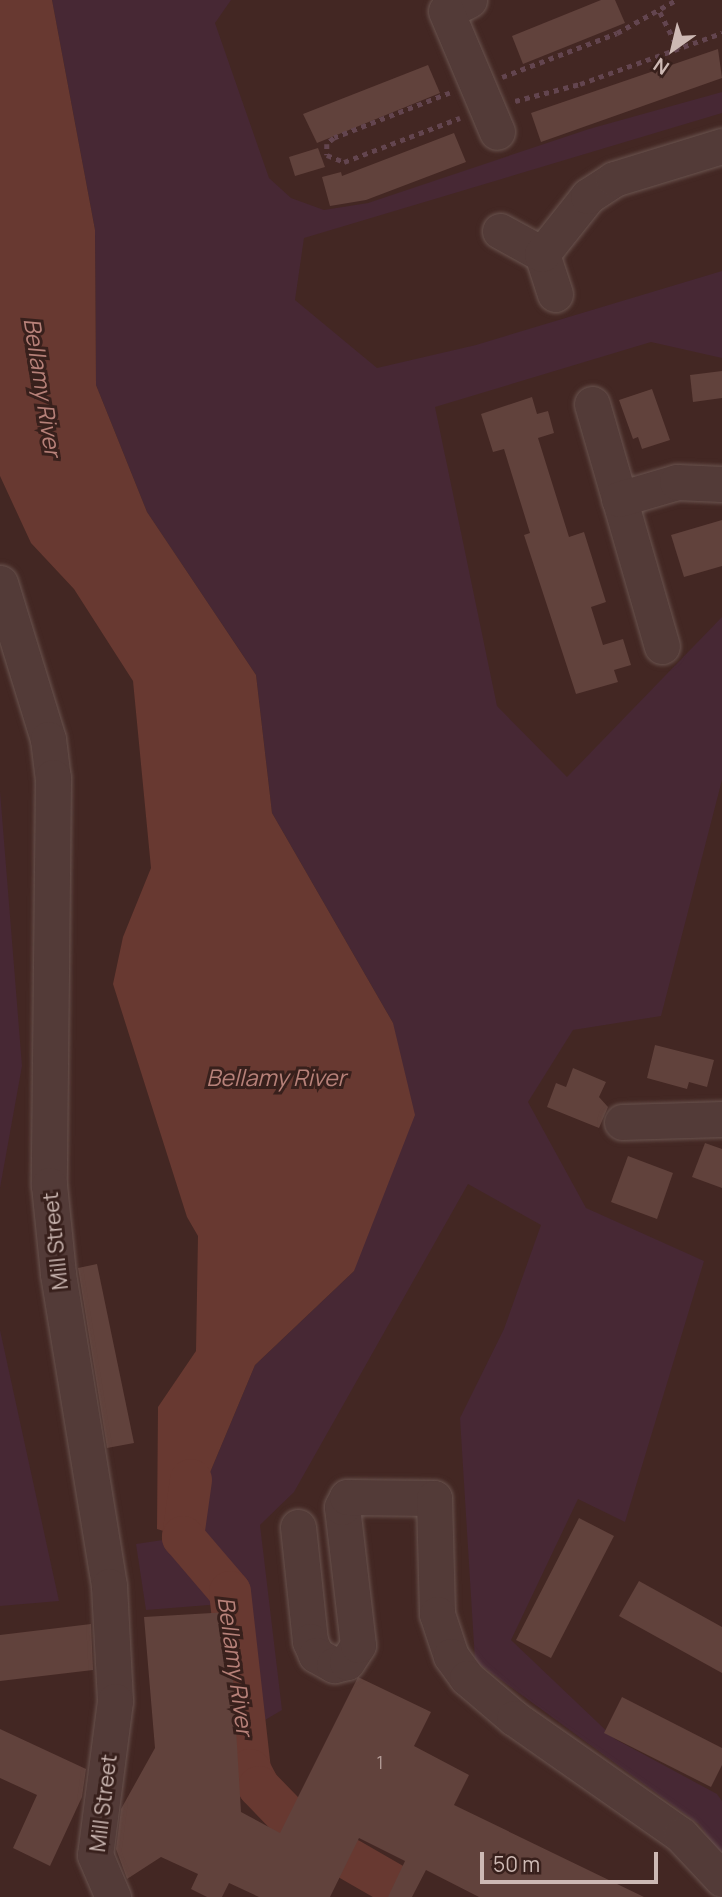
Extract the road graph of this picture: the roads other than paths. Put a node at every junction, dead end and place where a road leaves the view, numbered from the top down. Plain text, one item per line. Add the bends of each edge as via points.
1 (469, 0) edge
2 (487, 109) road end
3 (722, 146) edge
4 (500, 231) dead end
5 (542, 254) junction
6 (555, 294) dead end
7 (592, 404) dead end
8 (722, 484) edge
9 (619, 499) junction
10 (0, 583) edge
11 (662, 646) dead end
12 (722, 1119) edge
13 (622, 1122) dead end
14 (298, 1527) dead end
15 (722, 1879) edge
16 (113, 1897) edge

1 - 2 street via 446,11
3 - 5 street via 631,173 598,188 562,225
4 - 5 street
5 - 6 street
7 - 9 street
8 - 9 street via 677,482
9 - 11 street
10 - 16 street, Mill Street via 48,739 53,777 49,1185 60,1287 109,1586 115,1701 95,1855
12 - 13 street
14 - 15 street via 310,1641 316,1655 334,1665 347,1662 358,1645 342,1507 347,1497 434,1498 437,1614 451,1656 467,1678 514,1718 681,1835

